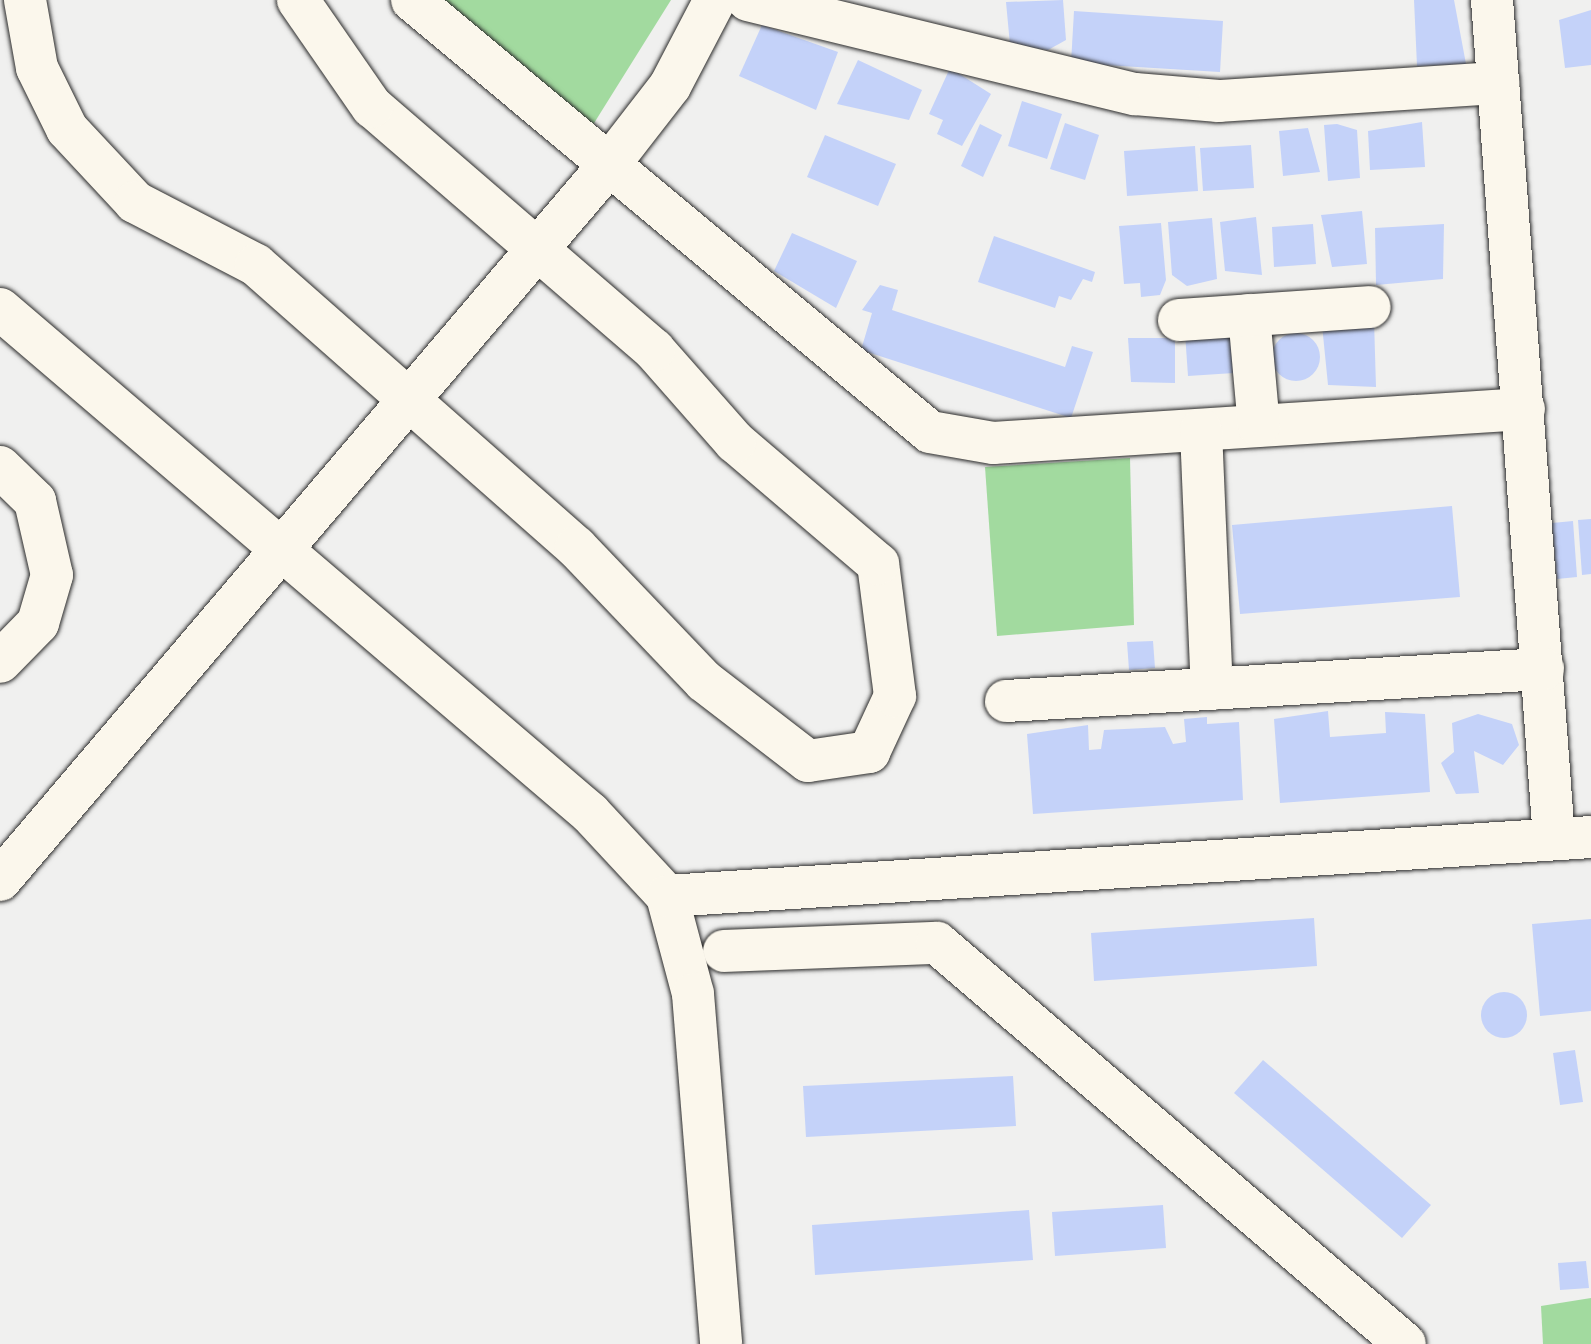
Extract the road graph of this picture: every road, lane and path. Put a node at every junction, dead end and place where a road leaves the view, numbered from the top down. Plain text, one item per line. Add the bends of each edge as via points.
1 (26, 0) edge
2 (298, 0) edge
3 (412, 0) edge
4 (715, 0) edge
5 (748, 0) edge
6 (1492, 0) edge
7 (1498, 83) junction
8 (608, 166) junction
9 (539, 247) junction
10 (1370, 306) dead end
11 (0, 309) edge
12 (1249, 315) junction
13 (1180, 320) dead end
14 (406, 402) junction
15 (1524, 410) junction
16 (1259, 426) junction
17 (1201, 430) junction
18 (0, 467) edge
19 (282, 549) junction
20 (0, 662) edge
21 (1543, 669) junction
22 (1212, 689) junction
23 (1006, 701) dead end
24 (1573, 838) edge
25 (0, 880) edge
26 (667, 896) junction
27 (724, 950) dead end
28 (721, 1344) edge
29 (1405, 1344) edge

1 - 14 street via 38,68 68,130 135,202 256,265
2 - 9 street via 372,108
3 - 8 street
4 - 8 street via 670,86
5 - 7 street via 1164,98
6 - 7 street
7 - 15 street
8 - 9 street
8 - 17 street via 930,432 993,442
9 - 14 street
9 - 14 street via 654,350 735,442 878,564 895,696 869,752 808,761 704,681 576,547
10 - 12 street
11 - 19 street
12 - 13 street
12 - 16 street
14 - 19 street
15 - 16 street
15 - 21 street
16 - 17 street
17 - 22 street
18 - 20 street via 40,513 52,575 38,622
19 - 25 street
19 - 26 street via 602,824
21 - 22 street
21 - 24 street
22 - 23 street
24 - 26 street
26 - 28 street via 693,994
27 - 29 street via 937,943

